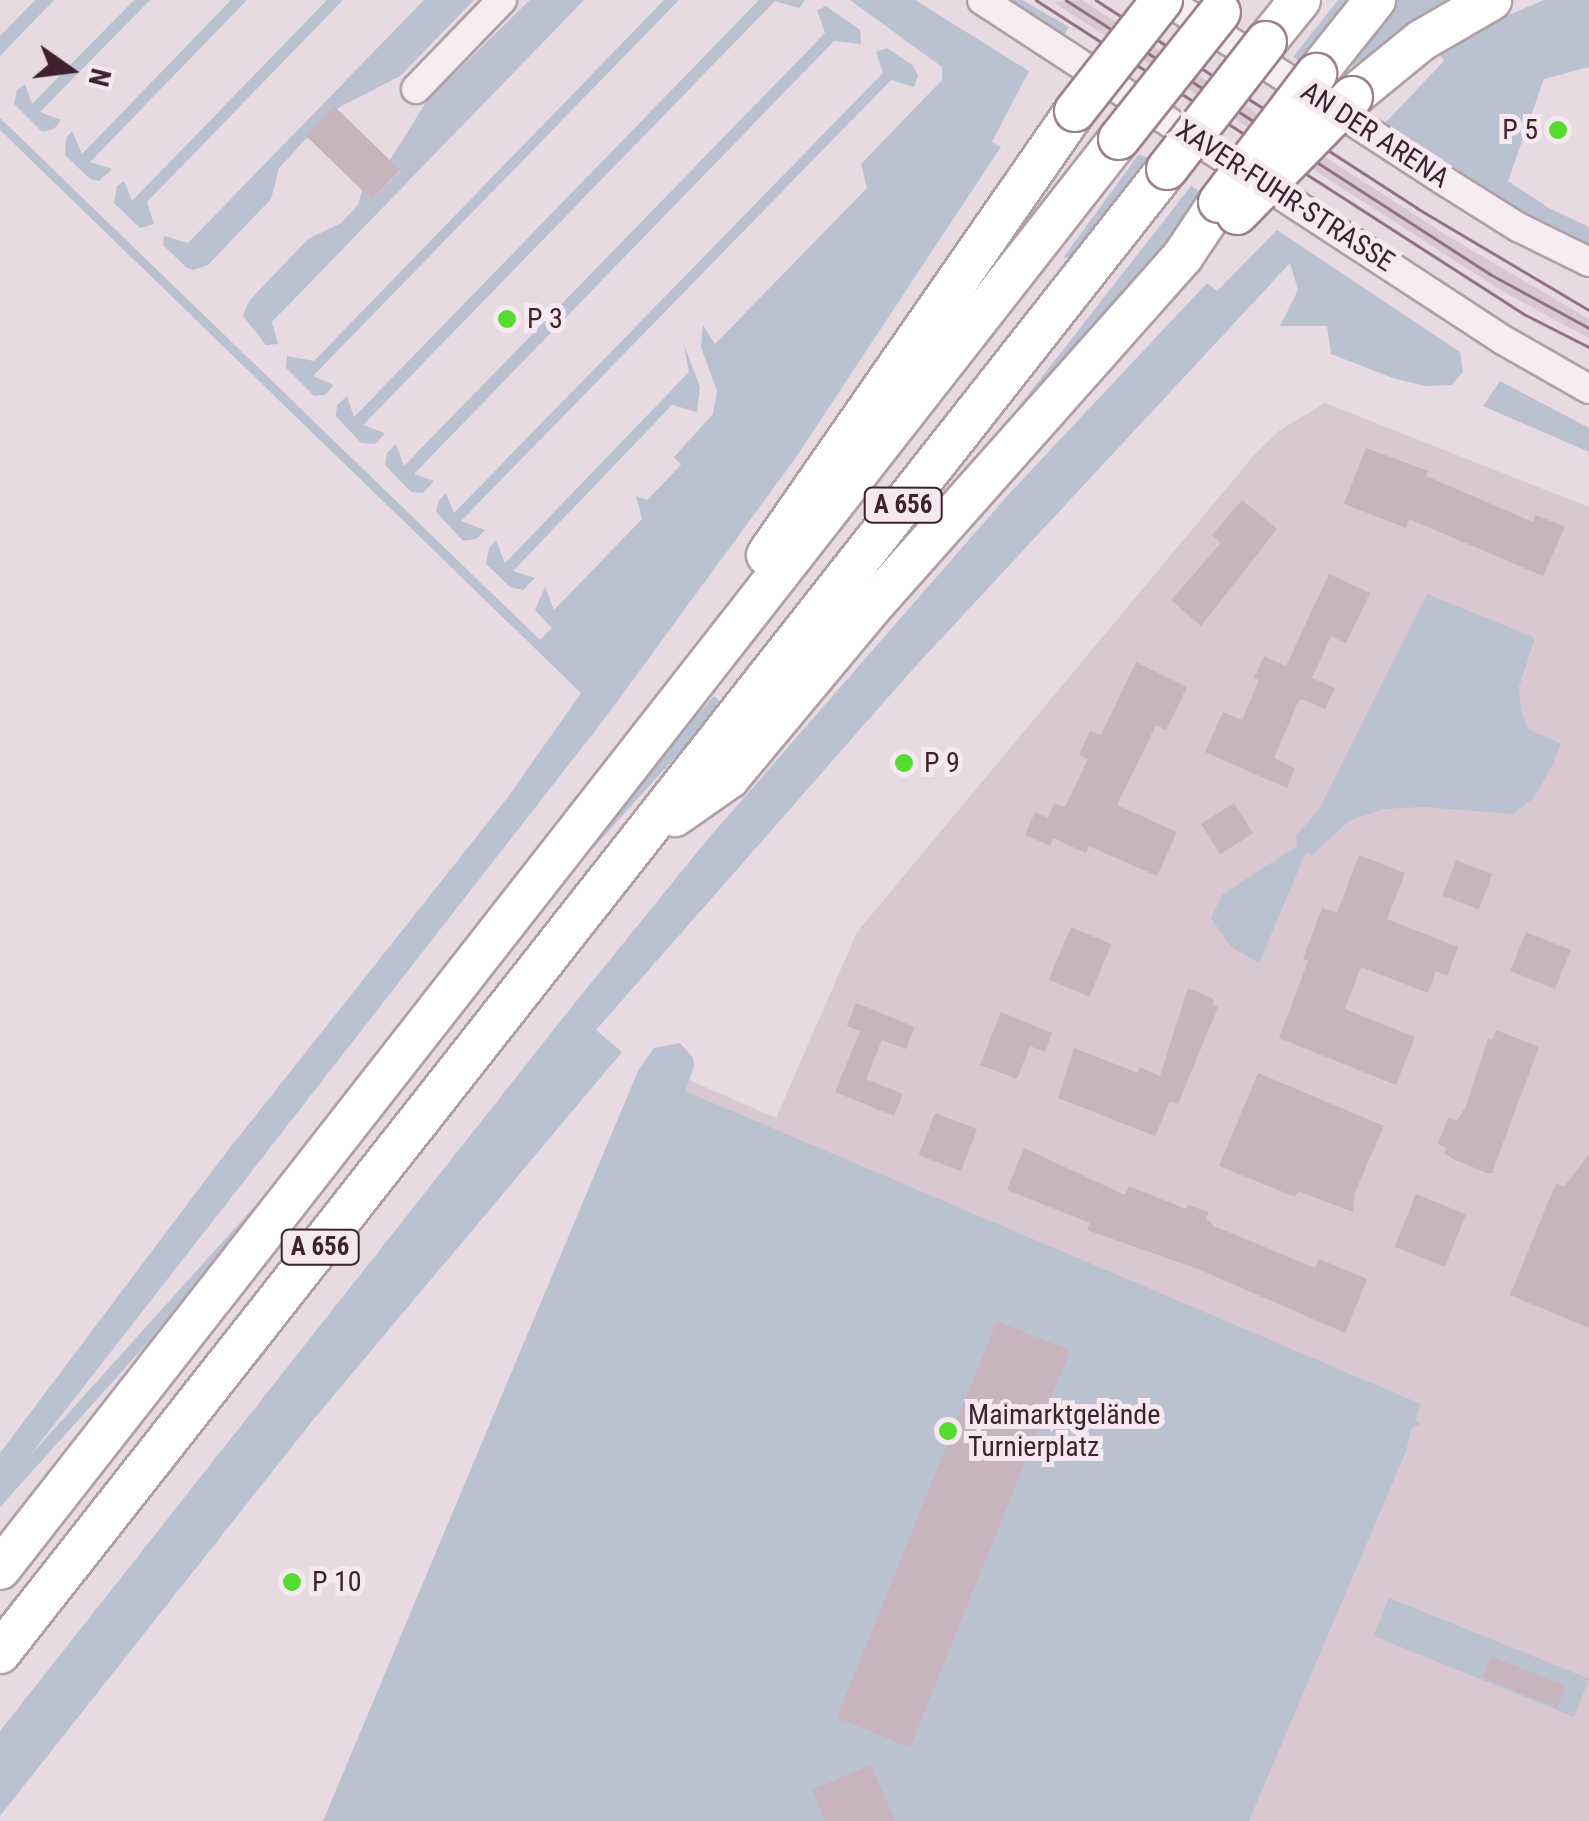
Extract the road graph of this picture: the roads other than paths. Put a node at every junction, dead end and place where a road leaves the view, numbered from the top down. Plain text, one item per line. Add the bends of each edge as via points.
1 (502, 0) edge
2 (982, 0) edge
3 (1128, 0) edge
4 (1164, 0) edge
5 (1300, 0) edge
6 (1375, 0) edge
7 (1491, 0) edge
8 (1225, 6) edge
9 (416, 90) dead end
10 (1068, 106) junction
11 (1228, 208) junction
12 (1589, 262) edge
13 (1589, 388) edge
14 (707, 669) junction
15 (639, 841) junction
16 (0, 1568) edge
17 (0, 1653) edge

1 - 9 street
2 - 13 street, XAVER-FUHR-STRASSE via 1503,340
3 - 10 highway
4 - 10 highway, bridge
4 - 12 street, AN DER ARENA via 1488,208
5 - 15 highway, A 656, bridge
6 - 11 highway, bridge via 1316,74
7 - 11 highway, bridge via 1422,40
8 - 14 highway, A 656, bridge
10 - 14 highway via 955,254 932,314 774,542
11 - 15 highway via 875,603 730,778
14 - 16 highway, A 656
15 - 17 highway, A 656

